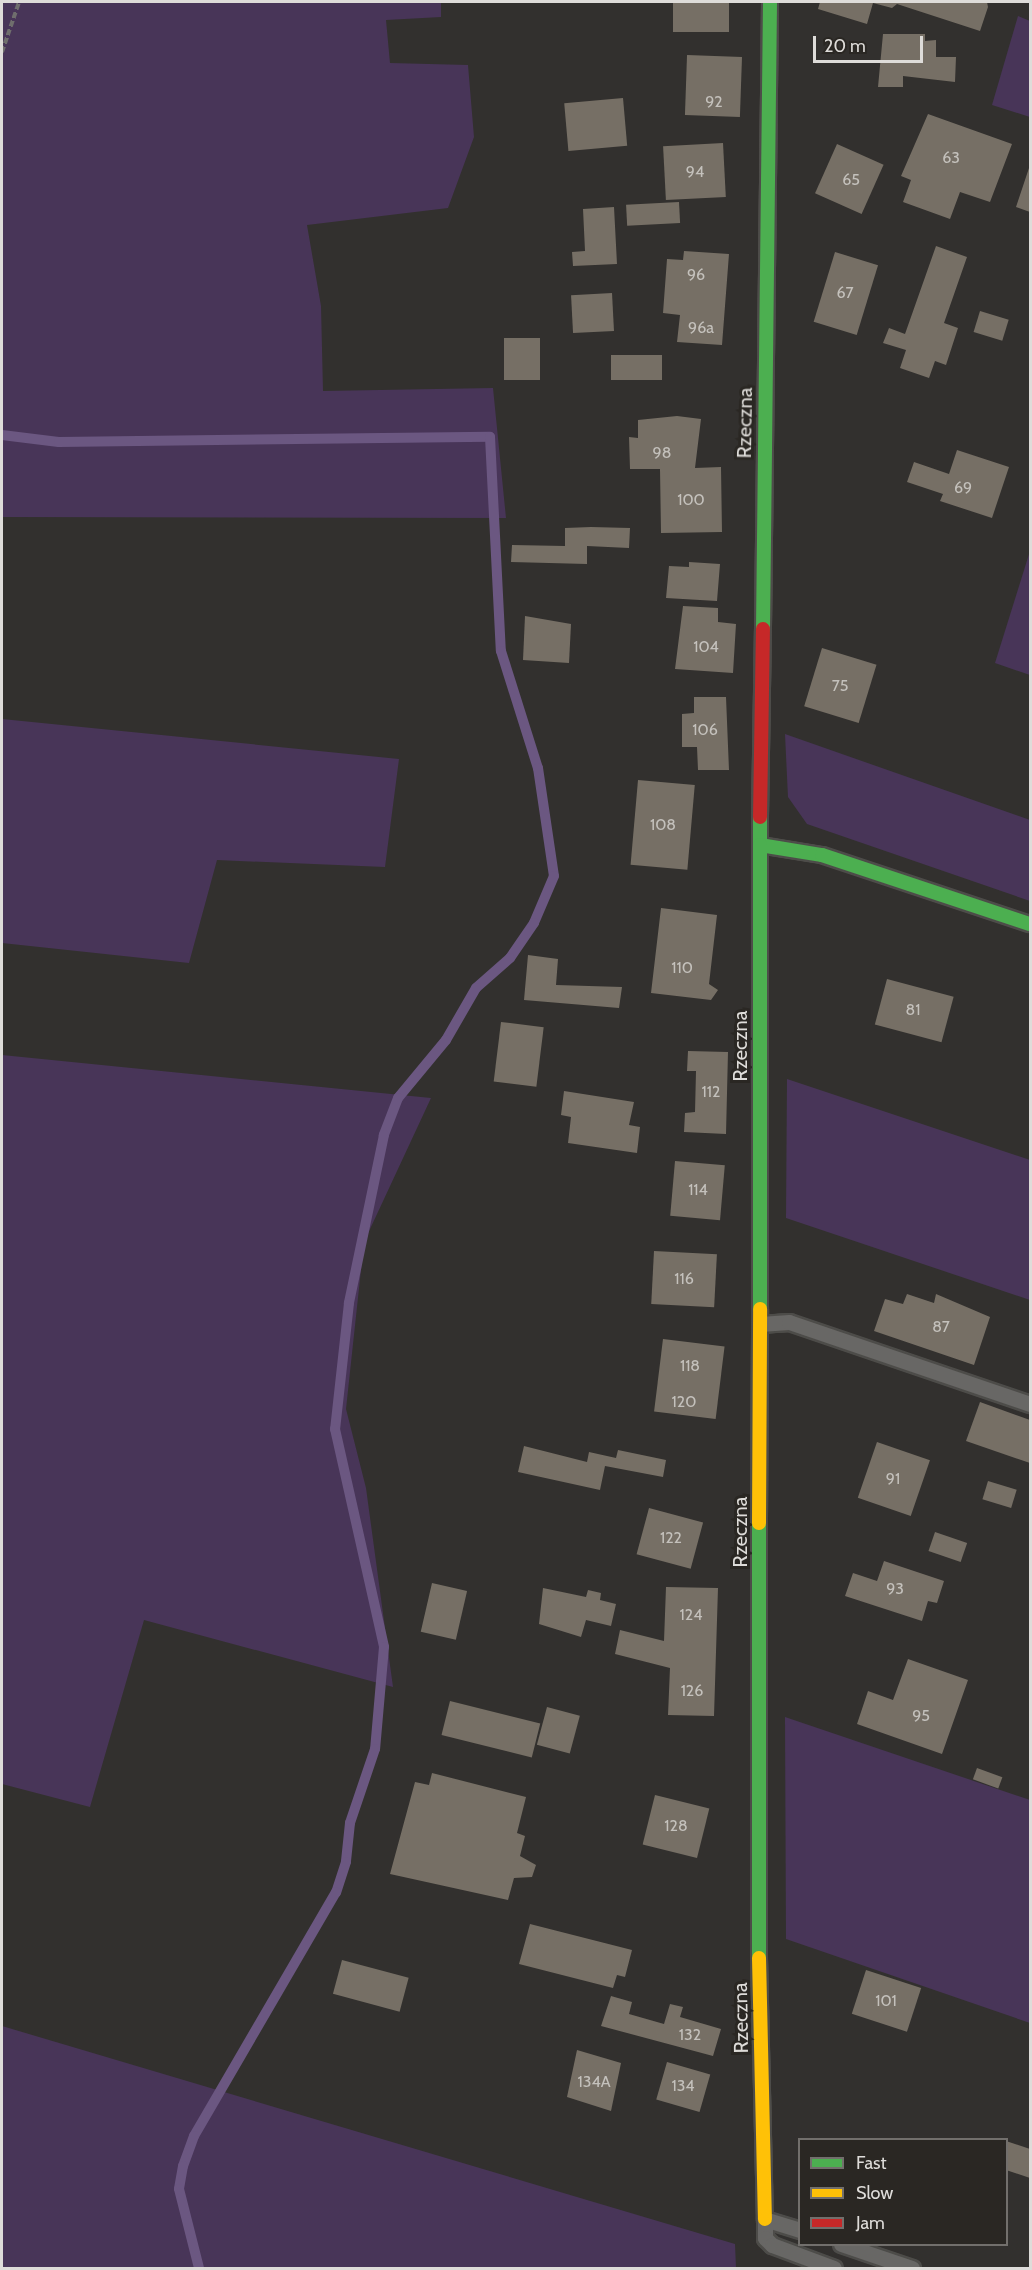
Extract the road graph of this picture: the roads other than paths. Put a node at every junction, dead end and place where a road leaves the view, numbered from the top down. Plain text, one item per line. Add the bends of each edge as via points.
1 (770, 2) edge
2 (760, 845) junction
3 (1030, 924) edge
4 (760, 1324) junction
5 (1030, 1404) edge
6 (765, 2219) junction
7 (798, 2229) edge
8 (847, 2246) edge
9 (834, 2268) edge
10 (912, 2268) edge

1 - 2 street, Rzeczna
2 - 3 street via 822,855
2 - 4 street, Rzeczna
4 - 5 lane via 789,1322
4 - 6 street, Rzeczna
6 - 7 lane
6 - 9 lane via 765,2238 772,2245
8 - 10 lane

